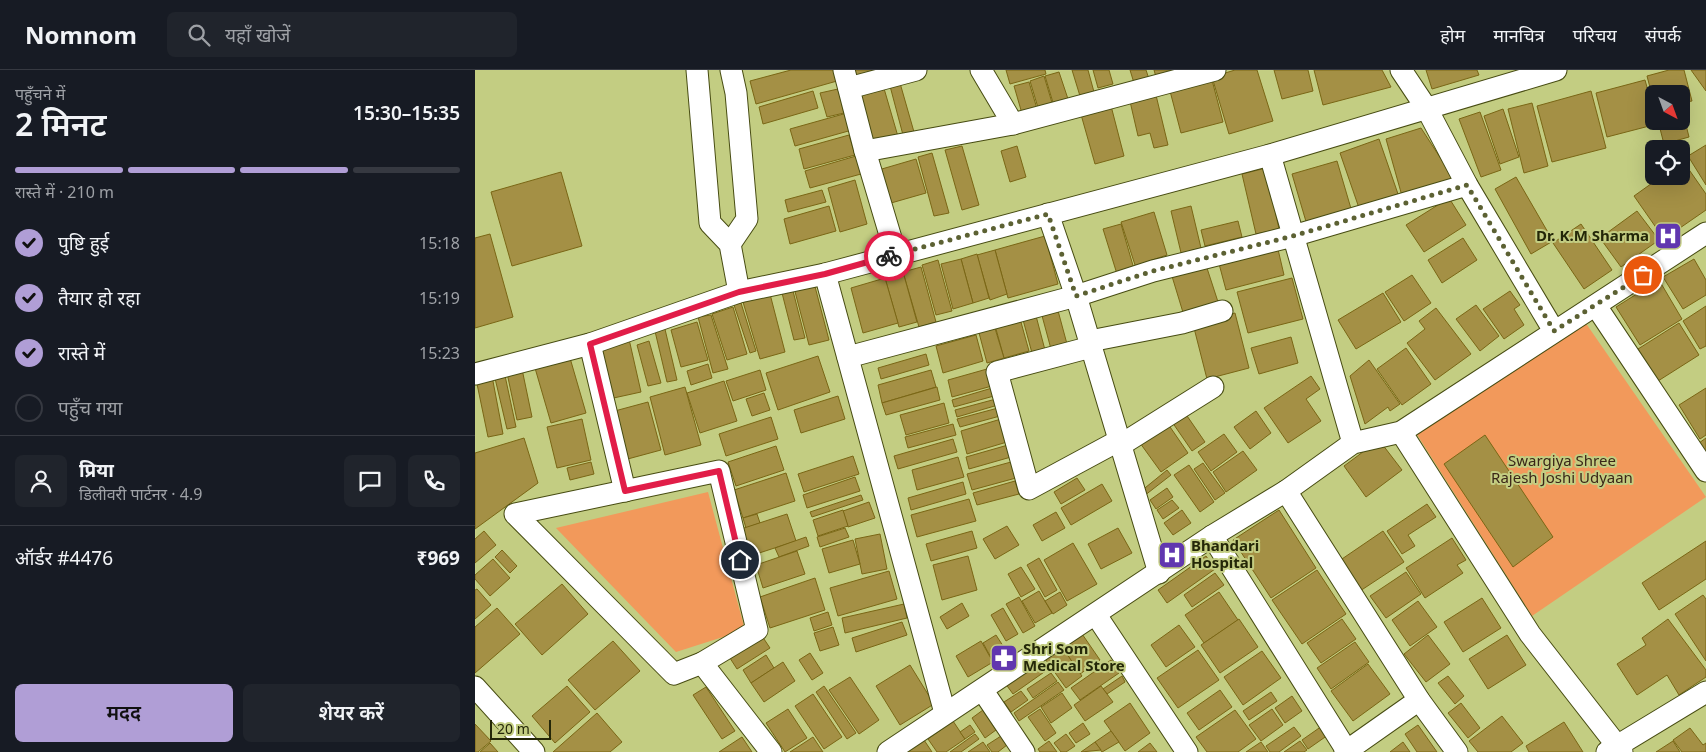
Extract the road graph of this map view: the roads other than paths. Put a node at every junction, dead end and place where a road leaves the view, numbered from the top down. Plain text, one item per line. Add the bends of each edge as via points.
1 (697, 70) edge
2 (731, 70) edge
3 (916, 70) edge
4 (981, 70) edge
5 (1401, 70) edge
6 (1556, 70) edge
7 (1202, 72) edge
8 (847, 79) edge
9 (1427, 109) junction
10 (1013, 124) junction
11 (865, 152) junction
12 (1270, 155) junction
13 (1467, 185) junction
14 (1048, 214) junction
15 (1706, 233) edge
16 (1293, 236) junction
17 (729, 244) junction
18 (896, 254) junction
19 (825, 274) junction
20 (739, 292) junction
21 (1076, 296) junction
22 (1597, 306) junction
23 (1222, 311) dead end
24 (1554, 331) junction
25 (590, 344) junction
26 (1090, 344) junction
27 (848, 356) junction
28 (475, 374) edge
29 (1213, 387) dead end
30 (1401, 432) junction
31 (1353, 443) junction
32 (1119, 444) junction
33 (1706, 471) edge
34 (625, 491) junction
35 (1286, 491) junction
36 (1212, 536) junction
37 (1159, 573) junction
38 (1096, 615) junction
39 (702, 663) junction
40 (475, 687) edge
41 (983, 691) junction
42 (1706, 692) edge
43 (1419, 700) junction
44 (945, 713) junction
45 (1616, 750) edge
46 (1346, 751) edge
47 (534, 752) edge
48 (771, 752) edge
49 (888, 752) edge
50 (1024, 752) edge
51 (1187, 752) edge
52 (1457, 752) edge

1 - 17 street via 710,223
2 - 17 street via 736,93 747,219
3 - 8 street
4 - 10 street
5 - 9 street
6 - 9 street
7 - 10 street
8 - 11 street
9 - 12 street
9 - 13 street
10 - 11 street
11 - 18 street
12 - 14 street
12 - 16 street
13 - 16 street
13 - 24 street
14 - 18 street
14 - 21 street
15 - 22 street
16 - 21 street via 1153,271
16 - 31 street
17 - 20 street
18 - 19 street
19 - 20 street
19 - 27 street
20 - 25 street
21 - 26 street
21 - 27 street
22 - 24 street
22 - 33 street
23 - 26 street
24 - 30 street
25 - 28 street
25 - 34 street
26 - 32 street
26 - 32 street via 997,372 1029,489
27 - 44 street
29 - 32 street
30 - 31 street
30 - 45 street via 1530,634
31 - 35 street
32 - 37 street
34 - 39 street via 719,471 757,630
34 - 39 street via 515,514 674,674
35 - 36 street
35 - 43 street
36 - 37 street
36 - 46 street
37 - 38 street
38 - 41 street
38 - 51 street
39 - 48 street
40 - 47 street
41 - 44 street
41 - 50 street
42 - 45 street
43 - 46 street
43 - 52 street
44 - 49 street

